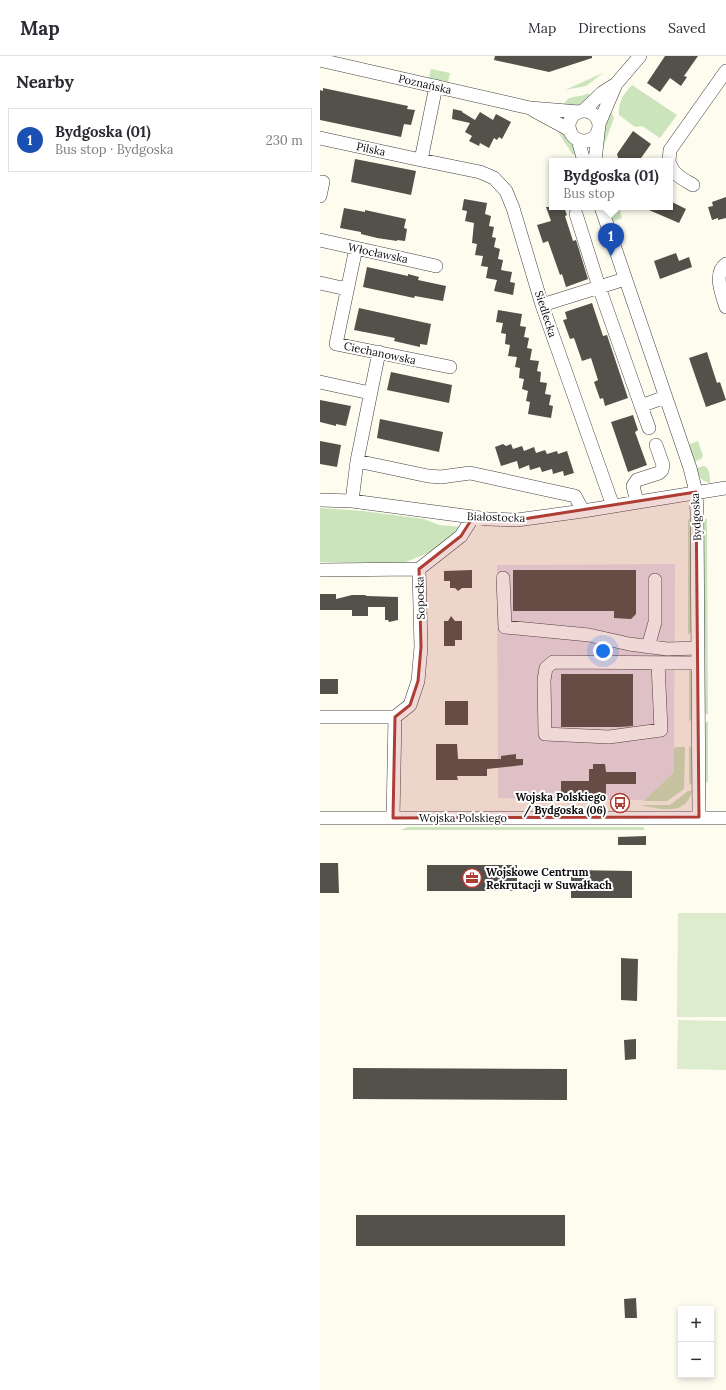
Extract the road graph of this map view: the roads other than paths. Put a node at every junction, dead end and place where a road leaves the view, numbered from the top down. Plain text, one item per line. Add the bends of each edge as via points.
1 (640, 56) edge
2 (320, 60) edge
3 (726, 71) edge
4 (616, 84) junction
5 (436, 86) junction
6 (530, 108) junction
7 (581, 112) junction
8 (599, 129) junction
9 (574, 135) junction
10 (320, 138) edge
11 (583, 158) edge
12 (595, 158) edge
13 (669, 158) edge
14 (421, 160) junction
15 (440, 163) joint
16 (673, 171) edge
17 (320, 182) edge
18 (693, 185) dead end
19 (320, 196) edge
20 (602, 210) edge
21 (576, 214) dead end
22 (320, 240) edge
23 (356, 248) junction
24 (726, 264) edge
25 (436, 266) dead end
26 (625, 279) junction
27 (320, 283) edge
28 (599, 287) junction
29 (347, 289) junction
30 (542, 305) junction
31 (726, 307) edge
32 (379, 352) junction
33 (450, 368) dead end
34 (320, 382) edge
35 (370, 393) junction
36 (665, 397) junction
37 (642, 406) junction
38 (649, 428) dead end
39 (656, 445) dead end
40 (357, 461) junction
41 (726, 488) edge
42 (696, 492) junction
43 (320, 500) edge
44 (352, 501) junction
45 (637, 502) junction
46 (613, 506) junction
47 (583, 511) junction
48 (473, 517) junction
49 (419, 569) junction
50 (320, 570) edge
51 (503, 578) dead end
52 (655, 580) dead end
53 (648, 647) junction
54 (698, 648) junction
55 (658, 663) junction
56 (698, 663) junction
57 (320, 717) edge
58 (395, 717) junction
59 (320, 818) edge
60 (393, 818) junction
61 (699, 818) junction
62 (726, 818) edge

1 - 4 street
2 - 5 street, Poznańska
3 - 13 street via 670,150
4 - 7 street
4 - 8 street
5 - 6 street, Poznańska
5 - 14 street
6 - 7 street, Poznańska
6 - 9 street, Poznańska
7 - 8 street via 592,113
7 - 9 street via 575,114 570,121
8 - 9 street via 591,140 586,142
8 - 12 street
9 - 11 street
10 - 14 street, Pilska
14 - 15 street, Pilska
15 - 30 street, Siedlecka via 480,172 494,178 506,191
16 - 18 street
17 - 19 street
20 - 26 street, Bydgoska
21 - 28 street
22 - 23 street, Włocławska
23 - 25 street, Włocławska
23 - 29 street, Ciechanowska
24 - 31 street via 719,277
26 - 28 street
26 - 36 street, Bydgoska
27 - 29 street
28 - 30 street
28 - 37 street
29 - 32 street, Ciechanowska via 336,344
30 - 46 street, Siedlecka
32 - 33 street, Ciechanowska
32 - 35 street
34 - 35 street
35 - 40 street
36 - 37 street
36 - 42 street, Bydgoska
37 - 38 street
39 - 45 street via 663,465 662,470 637,480 633,486
40 - 44 street
40 - 47 street via 428,476 470,473 575,496
41 - 42 street, Białostocka
42 - 45 street, Białostocka
42 - 54 street, Bydgoska
43 - 44 street, Białostocka
44 - 48 street, Białostocka
45 - 46 street, Białostocka
46 - 47 street, Białostocka
47 - 48 street, Białostocka via 517,520
48 - 49 street via 461,536
49 - 50 street, Sopocka
49 - 58 street, Sopocka via 421,647 418,681 410,705
51 - 53 street via 505,627 589,635
52 - 53 street via 655,622
53 - 54 street
54 - 56 street, Bydgoska
55 - 55 street via 553,662 546,668 544,680 545,734 609,737 661,730
55 - 56 street
56 - 61 street, Bydgoska
57 - 58 street
58 - 60 street
59 - 60 street, Wojska Polskiego
60 - 61 street, Wojska Polskiego
61 - 62 street, Wojska Polskiego

